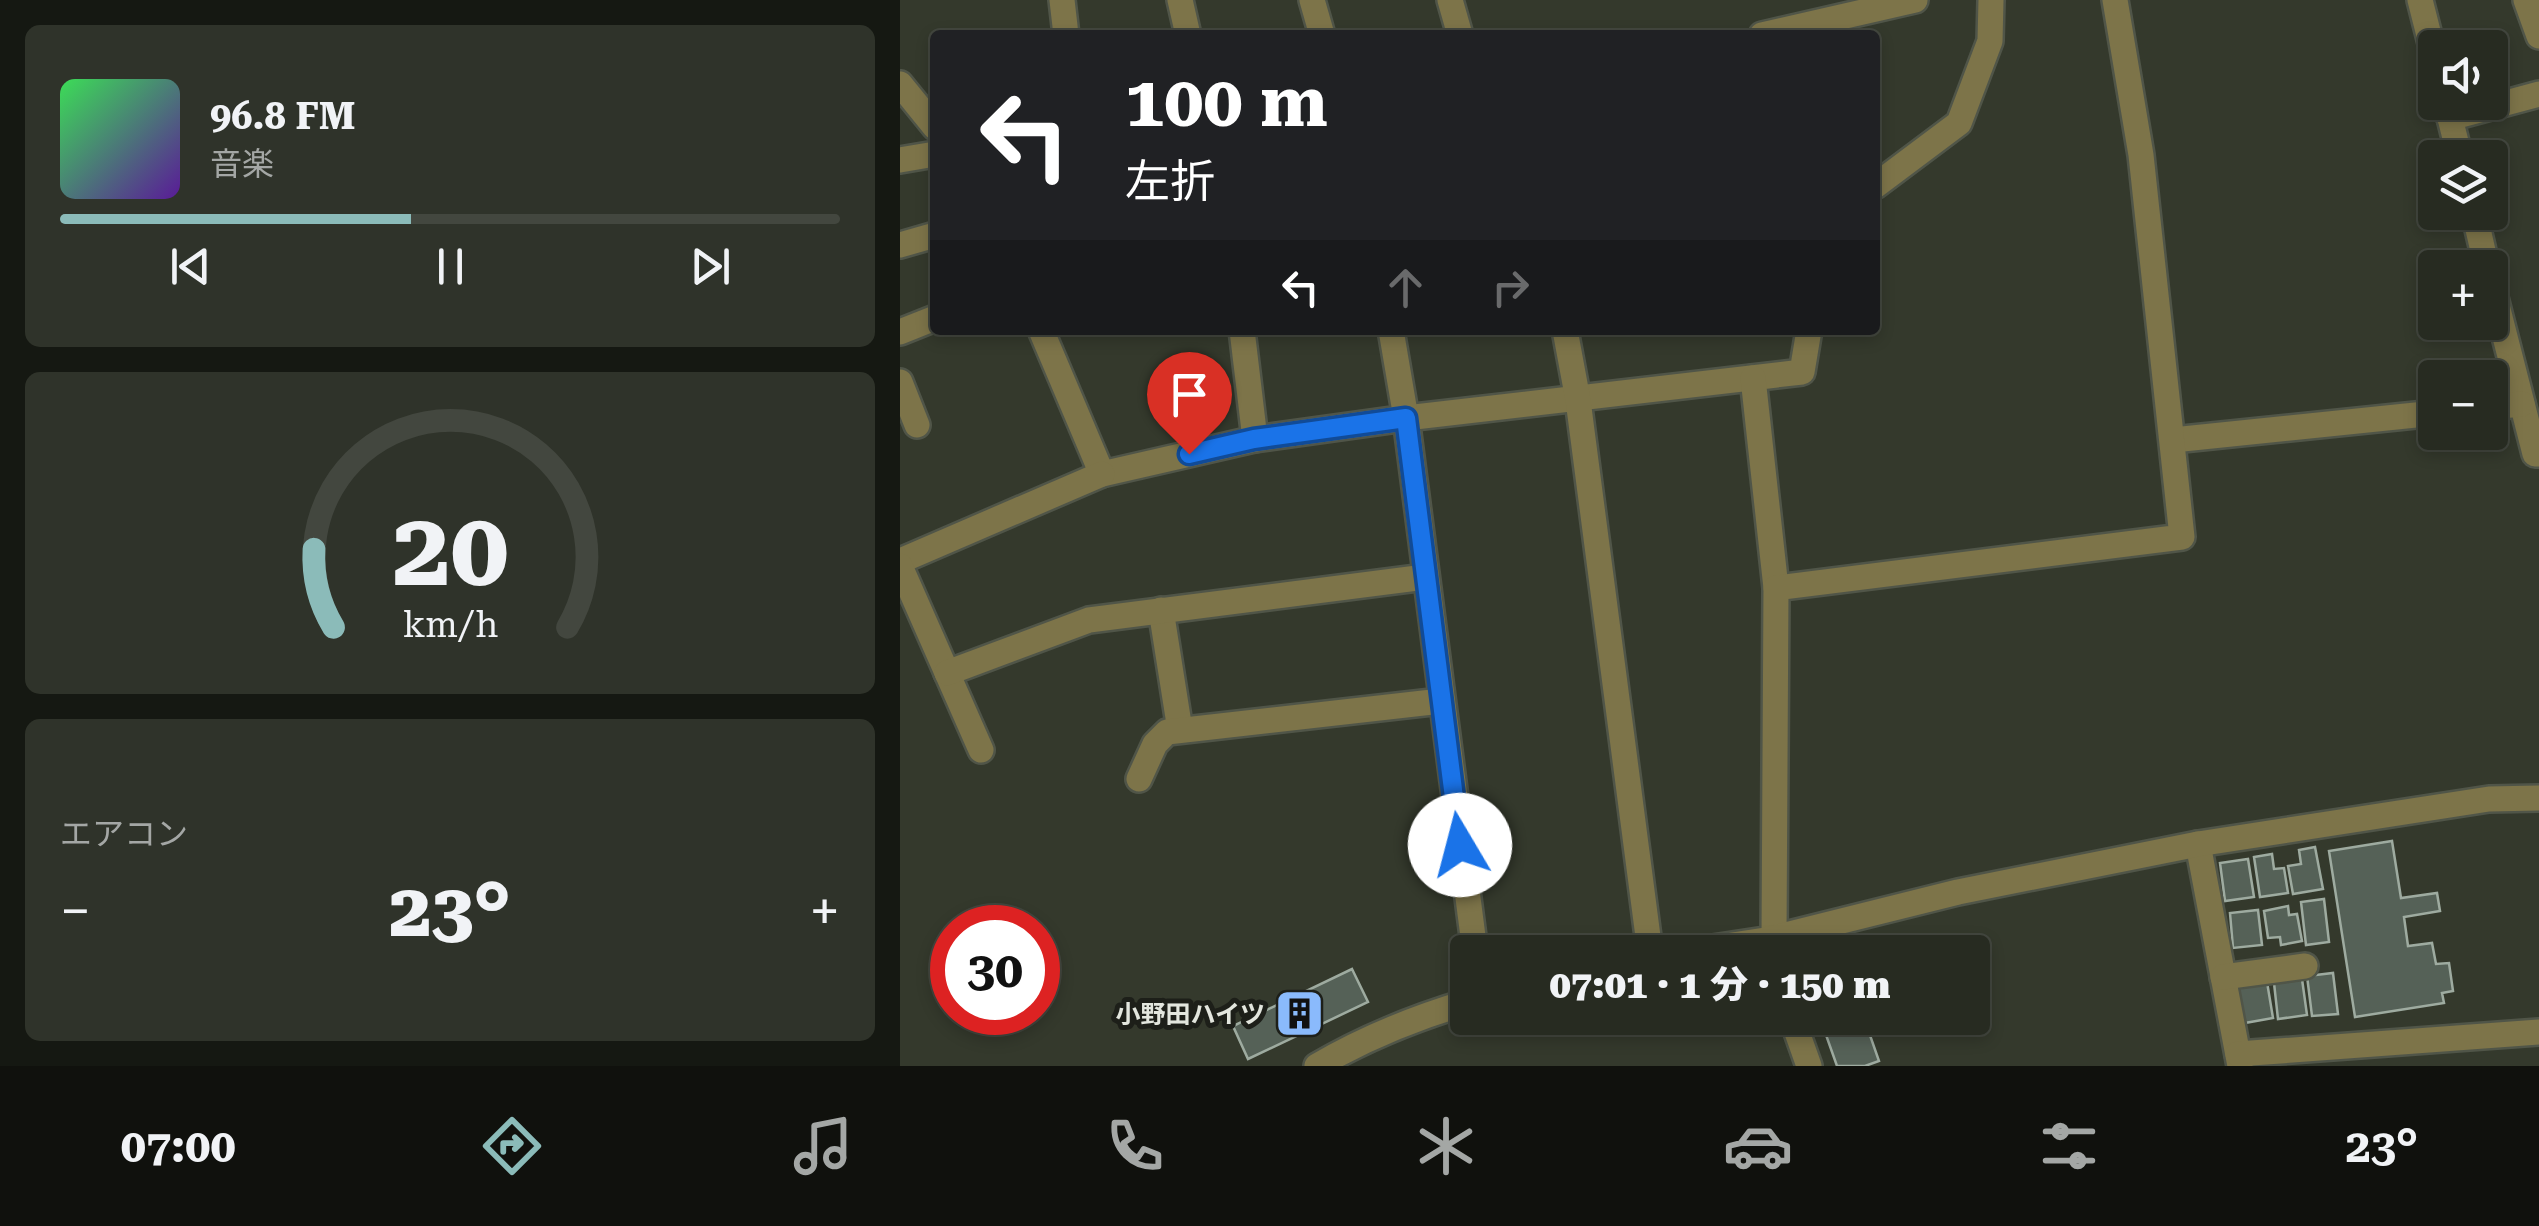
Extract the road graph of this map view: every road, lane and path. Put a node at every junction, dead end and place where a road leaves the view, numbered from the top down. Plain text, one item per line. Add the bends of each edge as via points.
1 (1062, 0) edge
2 (1180, 0) edge
3 (1312, 0) edge
4 (1450, 0) edge
5 (1915, 0) edge
6 (1991, 0) edge
7 (2115, 0) edge
8 (2420, 0) edge
9 (2526, 0) edge
10 (1065, 30) edge
11 (1187, 30) edge
12 (1321, 30) edge
13 (1459, 30) edge
14 (1784, 30) edge
15 (2428, 30) edge
16 (2539, 36) edge
17 (900, 84) edge
18 (2539, 94) edge
19 (2508, 99) edge
20 (930, 122) edge
21 (930, 155) edge
22 (900, 160) edge
23 (1880, 182) edge
24 (930, 236) edge
25 (900, 244) edge
26 (930, 320) edge
27 (900, 332) edge
28 (1043, 335) edge
29 (1243, 335) edge
30 (1392, 335) edge
31 (1566, 335) edge
32 (1808, 335) edge
33 (2506, 340) edge
34 (1752, 378) junction
35 (900, 382) edge
36 (1578, 400) junction
37 (2522, 404) junction
38 (2508, 405) edge
39 (2418, 415) edge
40 (1406, 418) junction
41 (917, 425) dead end
42 (1254, 439) junction
43 (2174, 440) junction
44 (2539, 454) edge
45 (1102, 474) junction
46 (900, 563) edge
47 (1426, 576) junction
48 (1776, 588) junction
49 (1161, 610) junction
50 (947, 673) junction
51 (1441, 701) junction
52 (1180, 730) junction
53 (981, 750) dead end
54 (1139, 780) dead end
55 (2539, 798) edge
56 (2198, 844) junction
57 (1473, 935) edge
58 (1648, 935) edge
59 (1769, 935) edge
60 (1799, 935) edge
61 (2305, 966) dead end
62 (2223, 977) junction
63 (1450, 1007) edge
64 (2539, 1032) edge
65 (1798, 1035) edge
66 (2239, 1060) edge
67 (1317, 1066) edge
68 (1809, 1066) edge

1 - 10 street
2 - 11 street
3 - 12 street
4 - 13 street
5 - 14 street
6 - 23 street via 1990,41 1959,123
7 - 43 street via 2141,155
8 - 15 street
9 - 16 street
17 - 20 street
18 - 19 street
21 - 22 street
24 - 25 street
26 - 27 street
28 - 45 street
29 - 42 street
30 - 40 street
31 - 36 street
32 - 34 street via 1802,372
33 - 37 street
34 - 36 street
34 - 48 street
35 - 41 street
36 - 40 street
36 - 58 street
37 - 38 street
37 - 44 street
39 - 43 street
40 - 42 street
40 - 47 street
42 - 45 street
43 - 48 street via 2182,537
45 - 46 street
46 - 50 street
47 - 49 street
47 - 51 street
48 - 59 street
49 - 50 street via 1089,620
49 - 52 street
50 - 53 street
51 - 52 street
51 - 57 street
52 - 54 street via 1155,744
55 - 56 street via 2489,798
56 - 60 street via 1958,892
56 - 62 street
61 - 62 street
62 - 66 street
63 - 67 street
64 - 66 street
65 - 68 street

